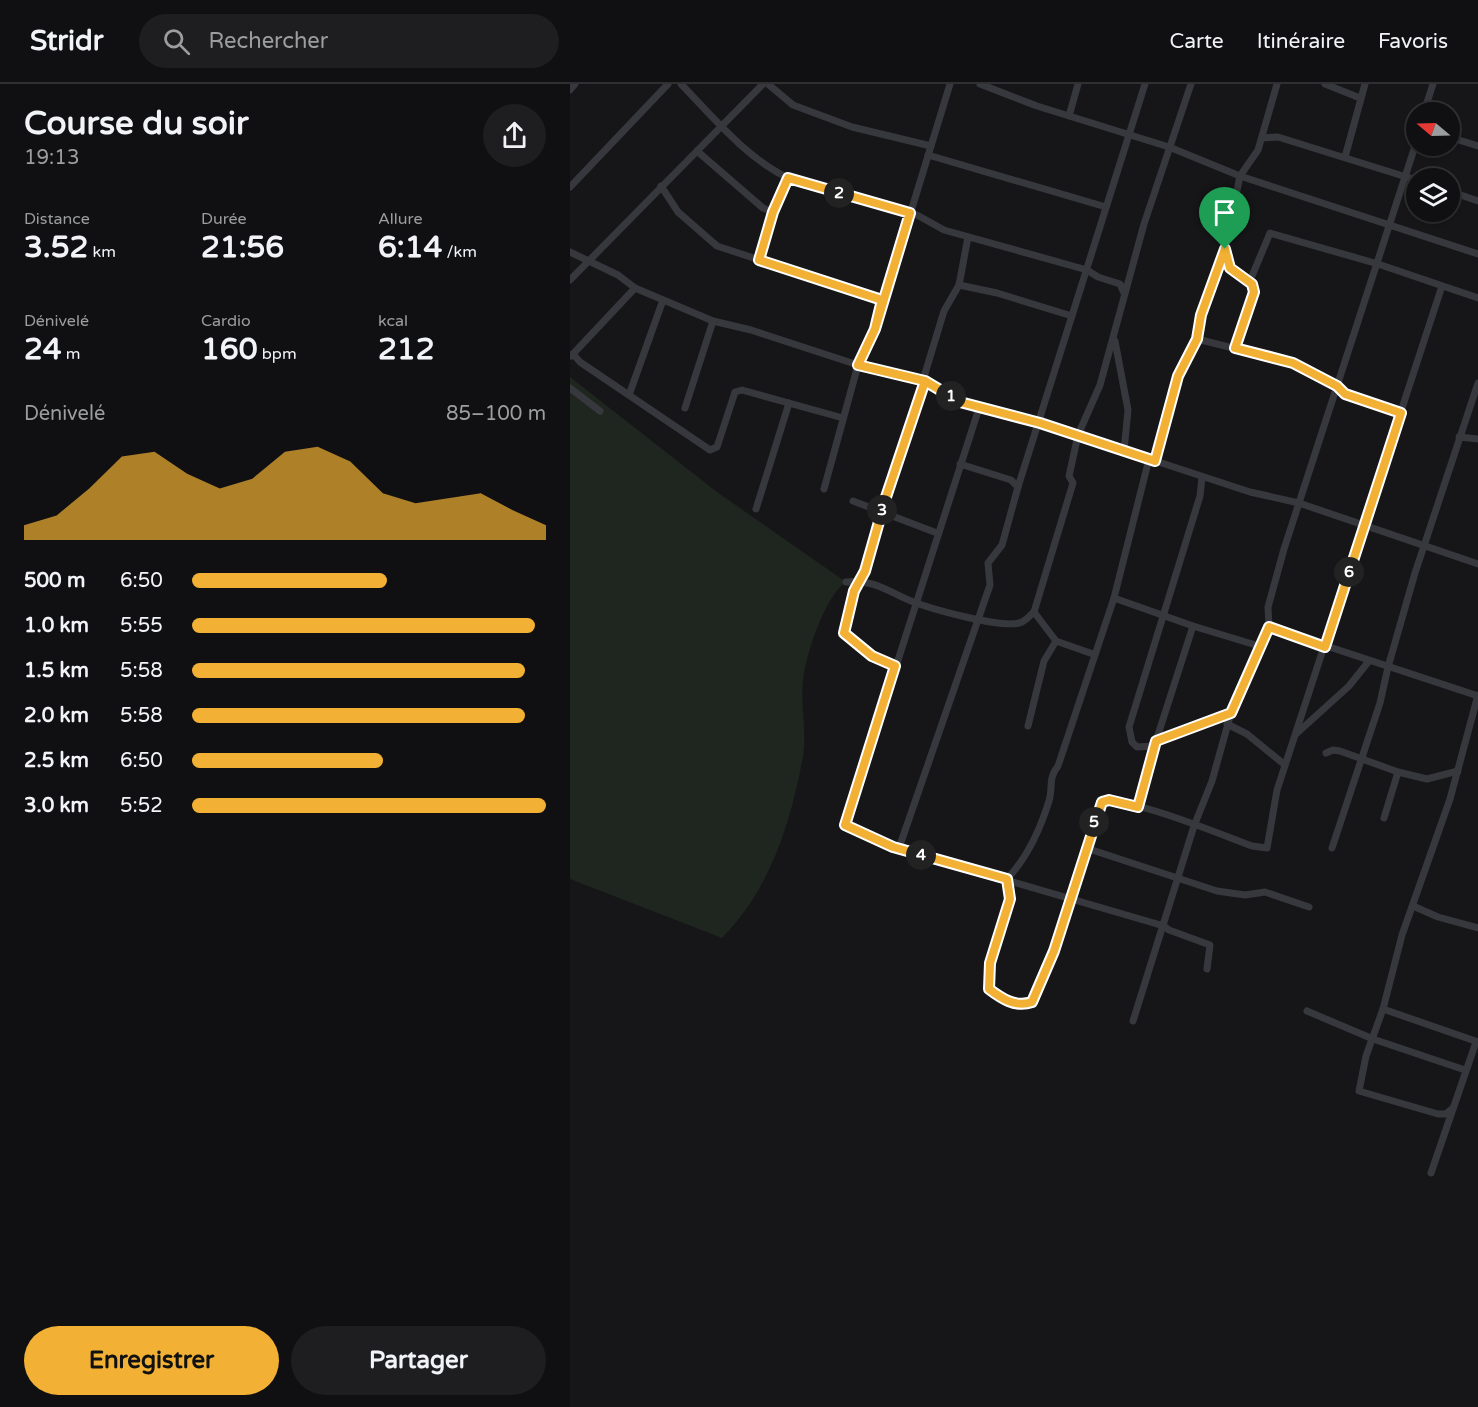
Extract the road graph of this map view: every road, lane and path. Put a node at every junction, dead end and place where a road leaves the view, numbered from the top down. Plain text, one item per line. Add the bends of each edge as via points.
1 (575, 84) edge
2 (668, 84) edge
3 (681, 84) edge
4 (763, 84) edge
5 (768, 84) edge
6 (950, 84) edge
7 (980, 84) edge
8 (1078, 84) edge
9 (1145, 84) edge
10 (1191, 84) edge
11 (1277, 84) edge
12 (1325, 84) edge
13 (1365, 84) edge
14 (1433, 84) edge
15 (570, 90) edge
16 (1360, 98) junction
17 (1427, 102) edge
18 (1069, 116) junction
19 (721, 125) junction
20 (1129, 133) junction
21 (1262, 138) junction
22 (1460, 140) edge
23 (931, 146) junction
24 (1478, 146) edge
25 (1169, 147) junction
26 (697, 151) junction
27 (928, 155) junction
28 (1345, 157) junction
29 (1240, 176) junction
30 (1406, 177) joint
31 (788, 178) junction
32 (661, 186) junction
33 (570, 187) edge
34 (1460, 194) edge
35 (1477, 198) edge
36 (1106, 207) junction
37 (773, 212) junction
38 (910, 213) junction
39 (1390, 226) junction
40 (968, 237) junction
41 (1225, 249) junction
42 (570, 252) edge
43 (1478, 254) edge
44 (759, 260) junction
45 (587, 262) junction
46 (1378, 264) junction
47 (1087, 270) junction
48 (570, 280) edge
49 (1247, 281) junction
50 (958, 285) junction
51 (1442, 286) junction
52 (635, 288) junction
53 (1124, 298) junction
54 (1478, 298) edge
55 (663, 300) junction
56 (882, 300) junction
57 (1072, 316) junction
58 (713, 321) junction
59 (1115, 332) junction
60 (1197, 339) junction
61 (1235, 348) junction
62 (572, 356) edge
63 (858, 365) junction
64 (925, 381) junction
65 (1478, 383) edge
66 (1337, 386) junction
67 (570, 388) edge
68 (629, 395) junction
69 (789, 403) junction
70 (685, 408) dead end
71 (979, 408) junction
72 (600, 411) dead end
73 (1401, 413) junction
74 (843, 418) junction
75 (1040, 423) junction
76 (1078, 435) junction
77 (1460, 436) junction
78 (1478, 439) edge
79 (1124, 451) junction
80 (1152, 460) junction
81 (960, 464) junction
82 (1202, 477) junction
83 (1018, 487) junction
84 (824, 489) dead end
85 (853, 501) dead end
86 (1299, 503) junction
87 (756, 509) dead end
88 (881, 510) junction
89 (1364, 525) junction
90 (937, 533) junction
91 (1426, 546) junction
92 (1478, 564) edge
93 (859, 580) junction
94 (846, 582) dead end
95 (1114, 598) junction
96 (915, 603) junction
97 (1034, 612) junction
98 (1163, 615) junction
99 (977, 619) junction
100 (1193, 626) junction
101 (1269, 627) junction
102 (1056, 641) junction
103 (1259, 646) junction
104 (1325, 647) junction
105 (1094, 654) junction
106 (1369, 661) junction
107 (895, 666) junction
108 (1388, 667) junction
109 (1478, 695) edge
110 (1231, 713) junction
111 (1227, 724) junction
112 (1028, 726) dead end
113 (1296, 734) junction
114 (1155, 743) junction
115 (1326, 753) dead end
116 (1362, 759) junction
117 (1285, 765) junction
118 (1458, 771) junction
119 (1398, 772) junction
120 (1138, 807) junction
121 (1384, 818) dead end
122 (1194, 826) junction
123 (899, 848) junction
124 (1086, 848) junction
125 (1332, 848) dead end
126 (1179, 876) junction
127 (1007, 879) junction
128 (1071, 898) junction
129 (1413, 906) junction
130 (1309, 907) dead end
131 (1164, 926) junction
132 (1478, 928) edge
133 (1207, 969) dead end
134 (1383, 1009) junction
135 (1307, 1011) dead end
136 (1133, 1021) dead end
137 (1373, 1039) junction
138 (1477, 1042) edge
139 (1465, 1070) junction
140 (1453, 1108) junction
141 (1431, 1173) dead end

1 - 15 street
2 - 33 street
3 - 19 street
4 - 19 street
5 - 23 street via 793,105 852,127
6 - 23 street
7 - 18 street
8 - 18 street
9 - 20 street
10 - 25 street
11 - 21 street
12 - 16 street
13 - 16 street
14 - 17 street
16 - 28 street
18 - 20 street
19 - 26 street
19 - 31 street via 774,171
20 - 25 street
20 - 36 street
21 - 28 street via 1278,137
21 - 29 street
22 - 24 street
23 - 27 street
25 - 29 street
25 - 53 street
26 - 32 street
26 - 37 street via 763,208
27 - 36 street
27 - 38 street
28 - 30 street
29 - 39 street
29 - 41 street
30 - 39 street
31 - 37 street
31 - 38 street
32 - 44 street via 678,212 717,246
32 - 45 street
34 - 35 street
36 - 47 street
37 - 44 street
38 - 40 street via 931,225
38 - 56 street
39 - 43 street
39 - 46 street
40 - 47 street
40 - 50 street
41 - 49 street via 1230,268
41 - 60 street via 1201,315
42 - 45 street
44 - 56 street
45 - 48 street
45 - 52 street via 618,275
46 - 49 street via 1270,233
46 - 51 street
46 - 66 street
47 - 53 street via 1120,284
47 - 57 street
49 - 61 street via 1254,292
50 - 57 street
50 - 64 street via 944,311
51 - 54 street
51 - 73 street
52 - 55 street
52 - 62 street
53 - 59 street
55 - 58 street
55 - 68 street
56 - 63 street via 875,329
57 - 75 street
58 - 63 street
58 - 70 street
59 - 76 street via 1100,385
59 - 79 street via 1114,348 1128,410
60 - 61 street
60 - 80 street via 1178,376
61 - 66 street via 1293,363
62 - 68 street
63 - 64 street
63 - 74 street
64 - 71 street via 960,402
64 - 88 street
65 - 77 street
66 - 73 street via 1345,394
66 - 86 street
67 - 72 street
68 - 69 street via 710,450 717,447 735,392 741,390
69 - 74 street
69 - 87 street
71 - 75 street
71 - 81 street
73 - 89 street
74 - 84 street
75 - 76 street
75 - 83 street
76 - 79 street
76 - 97 street via 1069,476 1073,483
77 - 78 street
77 - 91 street
79 - 80 street
80 - 82 street
80 - 95 street
81 - 83 street via 1011,480
81 - 90 street
82 - 86 street
82 - 98 street via 1200,496
83 - 99 street via 1002,545 988,563 990,585
85 - 88 street
86 - 89 street
86 - 101 street via 1272,590
88 - 90 street
88 - 93 street via 865,571
89 - 91 street
89 - 104 street
90 - 96 street
91 - 92 street
91 - 108 street
93 - 94 street
93 - 96 street
93 - 107 street via 844,633 872,656
95 - 98 street
95 - 105 street
96 - 99 street
96 - 107 street
97 - 99 street via 1022,623 1006,625
97 - 102 street
98 - 100 street
98 - 114 street via 1129,727 1137,747
99 - 123 street
100 - 103 street
100 - 114 street
101 - 103 street
101 - 104 street
102 - 105 street
102 - 112 street via 1044,661
103 - 110 street
104 - 106 street
104 - 113 street
105 - 127 street via 1058,766 1050,777 1044,814 1027,854
106 - 108 street
106 - 113 street via 1349,686
107 - 123 street via 845,825
108 - 109 street
108 - 116 street
109 - 118 street
110 - 111 street
110 - 114 street
111 - 117 street via 1247,734
111 - 122 street via 1212,781
113 - 117 street
114 - 120 street
115 - 116 street via 1340,751
116 - 119 street
116 - 125 street
117 - 122 street via 1267,848
118 - 119 street via 1427,779
118 - 129 street
119 - 121 street
120 - 122 street
120 - 124 street via 1102,802
122 - 126 street
123 - 127 street
124 - 126 street
124 - 128 street
126 - 130 street via 1217,891 1245,895 1265,892
126 - 131 street
127 - 128 street
127 - 128 street via 1010,899 990,963 989,989 1018,1004 1032,1002
128 - 131 street
129 - 132 street
129 - 134 street
131 - 133 street via 1210,945
131 - 136 street
134 - 137 street
134 - 138 street
135 - 137 street
137 - 139 street
137 - 140 street via 1359,1091 1438,1114
138 - 139 street
139 - 140 street
140 - 141 street

